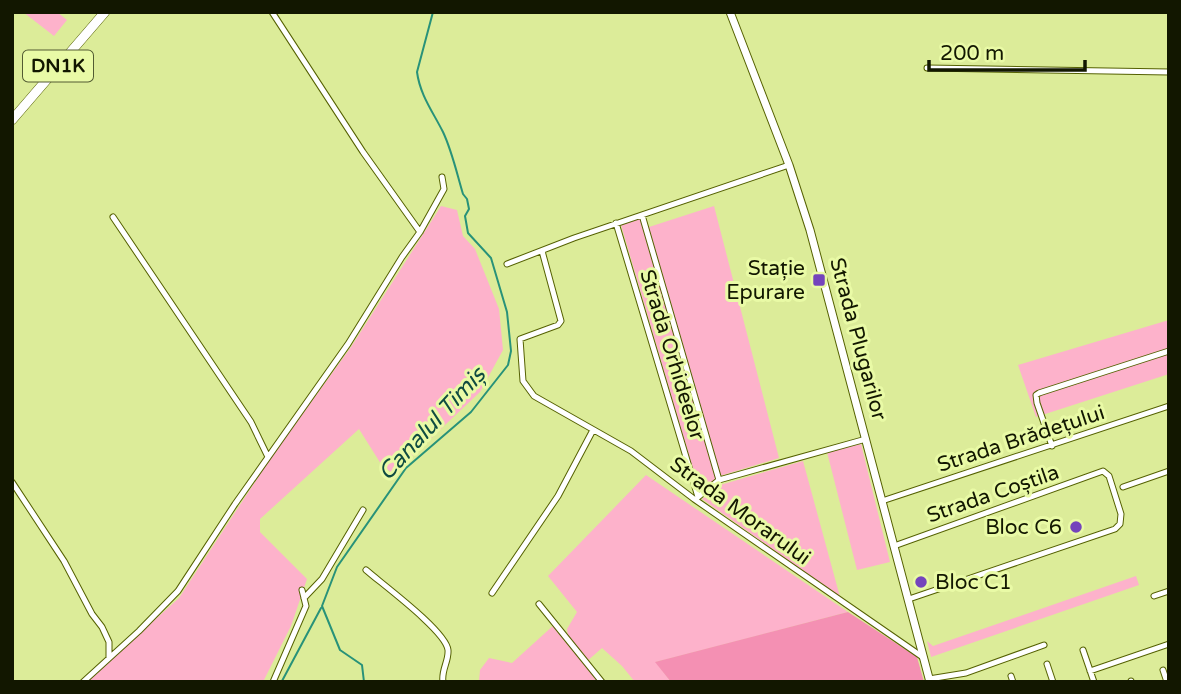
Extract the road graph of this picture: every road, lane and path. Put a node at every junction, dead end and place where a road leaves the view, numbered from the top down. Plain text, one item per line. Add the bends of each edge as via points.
1 (97, 12) edge
2 (105, 12) edge
3 (272, 12) edge
4 (730, 12) edge
5 (927, 68) dead end
6 (1169, 72) edge
7 (12, 111) edge
8 (12, 120) edge
9 (789, 165) junction
10 (442, 177) dead end
11 (642, 215) junction
12 (113, 217) dead end
13 (616, 223) junction
14 (420, 232) junction
15 (542, 251) junction
16 (507, 264) dead end
17 (1169, 351) edge
18 (1169, 406) edge
19 (593, 430) junction
20 (866, 439) junction
21 (1052, 446) junction
22 (268, 457) junction
23 (1169, 471) edge
24 (719, 481) junction
25 (12, 482) edge
26 (1123, 487) dead end
27 (696, 498) junction
28 (882, 501) junction
29 (363, 510) dead end
30 (894, 545) junction
31 (366, 570) dead end
32 (302, 590) dead end
33 (1169, 591) edge
34 (492, 593) dead end
35 (1154, 596) dead end
36 (304, 598) junction
37 (909, 599) junction
38 (539, 604) dead end
39 (1169, 644) edge
40 (1044, 645) dead end
41 (1083, 650) dead end
42 (109, 658) junction
43 (924, 658) junction
44 (1046, 664) dead end
45 (1163, 670) dead end
46 (1090, 671) junction
47 (929, 680) edge
48 (83, 682) edge
49 (273, 682) edge
50 (443, 682) edge
51 (602, 682) edge
52 (1053, 682) edge
53 (1094, 682) edge
54 (1167, 682) edge

1 - 7 highway, DN1K
2 - 8 highway, DN1K
3 - 14 street
4 - 9 street, Strada Plugarilor
5 - 6 street
9 - 11 street
9 - 20 street, Strada Plugarilor
10 - 14 street via 444,189
11 - 13 street
11 - 24 street
12 - 22 street via 251,422
13 - 15 street
13 - 27 street, Strada Orhideelor
14 - 22 street
15 - 16 street
15 - 19 street, Strada Morarului via 560,317 558,325 519,341 523,381 534,396
17 - 21 street via 1039,393 1037,403
18 - 21 street, Strada Brădețului
19 - 27 street, Strada Morarului
19 - 34 street via 558,496
20 - 24 street
20 - 28 street, Strada Plugarilor
21 - 28 street, Strada Brădețului
22 - 42 street via 178,591
23 - 26 street
24 - 27 street
25 - 42 street via 102,627 109,642
27 - 43 street, Strada Morarului
28 - 30 street, Strada Plugarilor
29 - 36 street via 322,579
30 - 37 street, Strada Plugarilor
30 - 37 street, Strada Coștila via 1103,471 1110,476 1121,514 1115,529
31 - 50 street via 445,641 448,653
32 - 36 street
33 - 35 street
36 - 49 street via 306,606
37 - 43 street, Strada Plugarilor
38 - 51 street
39 - 46 street
40 - 47 street via 966,673
41 - 46 street
42 - 48 street
43 - 47 street, Strada Plugarilor
44 - 52 street
45 - 54 street
46 - 53 street

